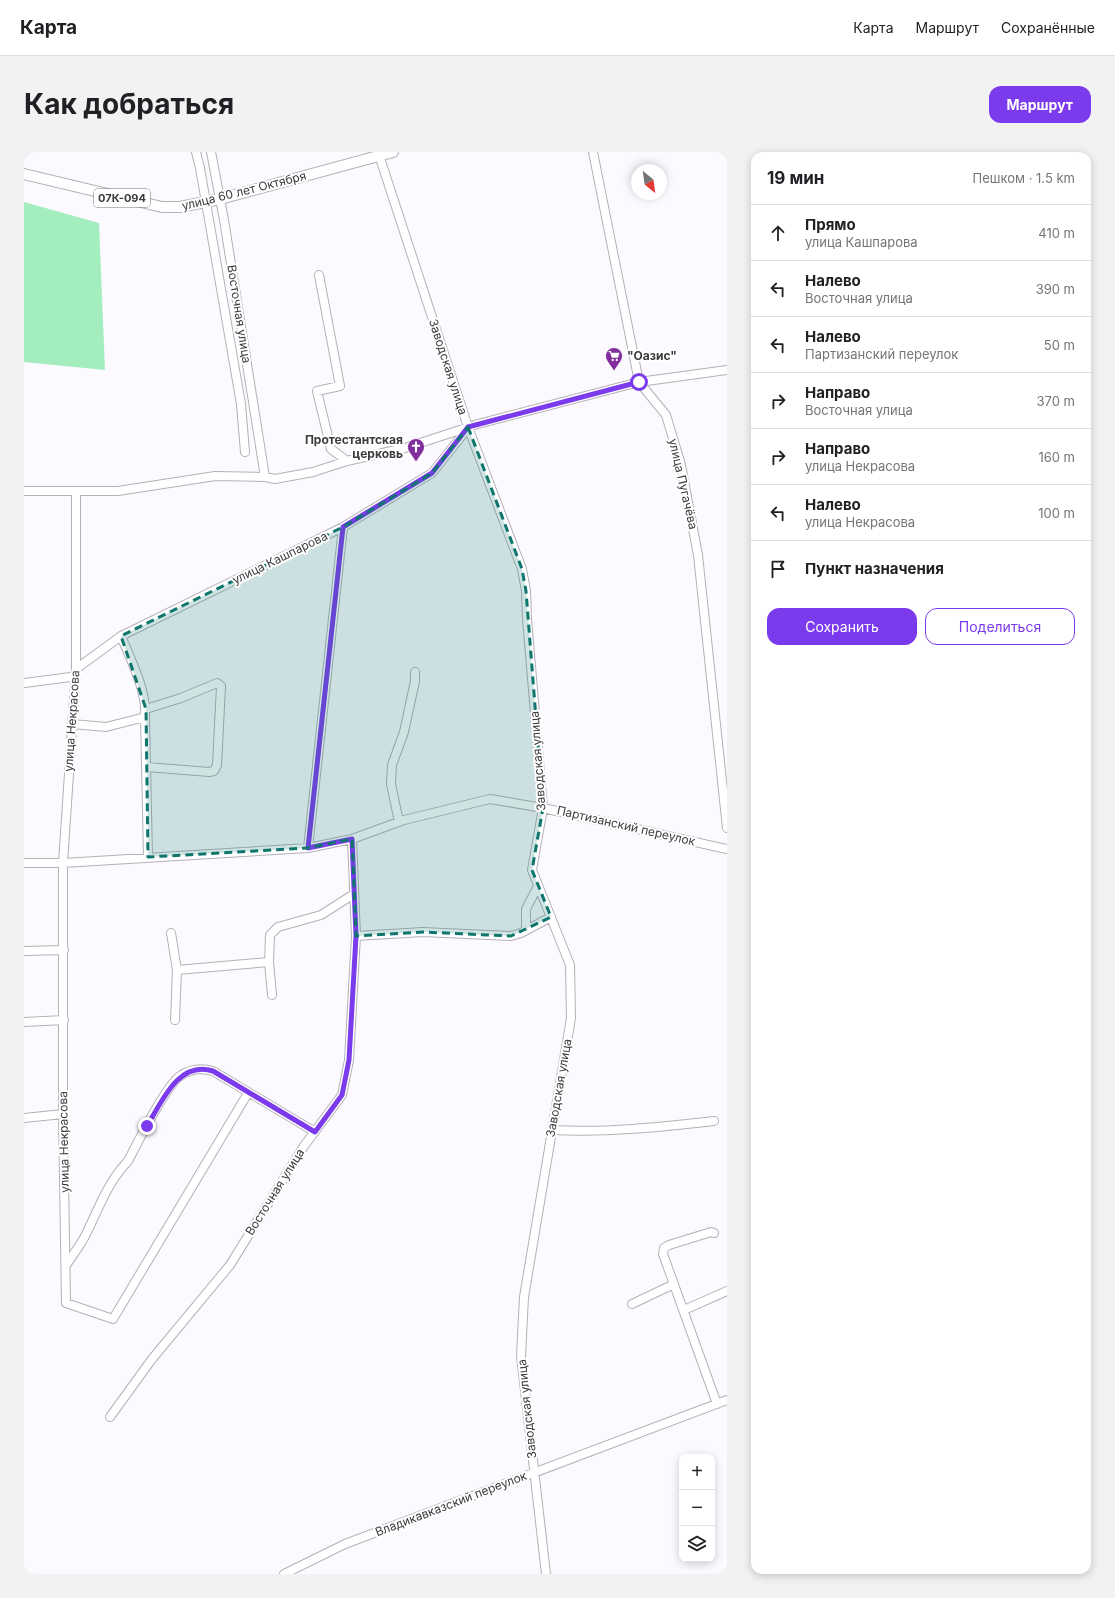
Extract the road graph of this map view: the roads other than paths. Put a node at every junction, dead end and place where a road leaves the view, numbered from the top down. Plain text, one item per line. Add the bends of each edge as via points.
1 (196, 152) edge
2 (211, 152) edge
3 (393, 152) edge
4 (593, 152) edge
5 (379, 154) edge
6 (24, 174) edge
7 (220, 198) junction
8 (206, 202) junction
9 (319, 275) dead end
10 (727, 370) edge
11 (639, 382) junction
12 (238, 389) junction
13 (252, 395) junction
14 (468, 427) junction
15 (245, 452) dead end
16 (347, 461) junction
17 (265, 477) junction
18 (24, 491) edge
19 (76, 491) junction
20 (343, 527) junction
21 (121, 636) junction
22 (76, 671) junction
23 (415, 672) dead end
24 (24, 683) edge
25 (145, 713) junction
26 (72, 724) junction
27 (147, 767) junction
28 (543, 808) junction
29 (399, 822) junction
30 (727, 828) edge
31 (352, 839) junction
32 (308, 848) junction
33 (727, 849) edge
34 (148, 857) junction
35 (24, 863) edge
36 (63, 863) junction
37 (538, 886) junction
38 (354, 894) junction
39 (551, 918) junction
40 (526, 930) junction
41 (171, 933) dead end
42 (356, 936) junction
43 (64, 950) junction
44 (24, 951) edge
45 (269, 962) junction
46 (177, 970) junction
47 (272, 995) dead end
48 (64, 1020) junction
49 (175, 1020) dead end
50 (24, 1022) edge
51 (248, 1093) junction
52 (63, 1114) junction
53 (24, 1118) edge
54 (714, 1121) dead end
55 (552, 1130) junction
56 (315, 1132) junction
57 (714, 1233) dead end
58 (67, 1264) junction
59 (674, 1284) junction
60 (727, 1291) edge
61 (632, 1304) dead end
62 (684, 1310) junction
63 (727, 1400) edge
64 (717, 1404) junction
65 (110, 1417) dead end
66 (533, 1472) junction
67 (287, 1573) edge
68 (546, 1574) edge

1 - 8 street, Восточная улица
2 - 7 street, Восточная улица
3 - 5 main road, улица 60 лет Октября
4 - 11 street, улица Пугачёва
5 - 7 main road, улица 60 лет Октября / 07К-094
5 - 14 street, Заводская улица
6 - 8 main road, улица 60 лет Октября / 07К-094 via 162,207 180,207
7 - 8 main road, улица 60 лет Октября / 07К-094
7 - 13 street, Восточная улица
8 - 12 street, Восточная улица
9 - 16 street via 340,386 317,391 331,449
10 - 11 street
11 - 14 street
11 - 30 street, улица Пугачёва via 666,414 681,465 698,555
12 - 13 street
12 - 15 street, Восточная улица
13 - 17 street, Восточная улица
14 - 16 street via 405,448
14 - 20 street, улица Кашпарова via 432,473
14 - 28 street, Заводская улица via 522,569 525,584
16 - 17 street via 313,472 275,479
17 - 19 street via 215,476 118,491
18 - 19 street
19 - 22 street, улица Некрасова
20 - 21 street, улица Кашпарова
20 - 32 street
21 - 22 street, улица Кашпарова
21 - 25 street via 138,680
22 - 24 street, улица Кашпарова via 71,678
22 - 26 street, улица Некрасова
23 - 29 street via 404,732 392,765 391,784
25 - 26 street via 106,727
25 - 27 street
25 - 27 street via 217,684 220,686 217,766 214,771
26 - 36 street, улица Некрасова
27 - 34 street
28 - 29 street, Партизанский переулок via 490,799
28 - 33 street, Партизанский переулок
28 - 37 street, Заводская улица via 532,870
29 - 31 street, Партизанский переулок
31 - 32 street, Партизанский переулок
31 - 38 street, Восточная улица
32 - 34 street, Партизанский переулок
34 - 36 street, Партизанский переулок
35 - 36 street, Партизанский переулок
36 - 43 street, улица Некрасова
37 - 39 street, Заводская улица
37 - 40 street via 526,909
38 - 42 street, Восточная улица
38 - 45 street via 321,915 278,927 270,935
39 - 40 street
39 - 55 street, Заводская улица via 570,965 571,1018
40 - 42 street via 511,936 423,932
41 - 46 street
42 - 56 street, Восточная улица via 349,1060 342,1095
43 - 44 street
43 - 48 street, улица Некрасова
45 - 46 street
45 - 47 street
46 - 49 street
48 - 50 street
48 - 52 street, улица Некрасова
51 - 56 street
51 - 58 street via 213,1071 203,1068 180,1076 169,1090 128,1161 119,1170 98,1204 83,1239
51 - 58 street, улица Некрасова via 113,1319 66,1303
52 - 53 street
52 - 58 street, улица Некрасова
54 - 55 street via 635,1129 577,1132
55 - 66 street, Заводская улица via 524,1297 521,1356
56 - 65 street, Восточная улица via 230,1265 152,1359
57 - 59 street via 664,1248 663,1254
59 - 61 street
59 - 62 street
60 - 62 street
62 - 64 street
63 - 64 street, Владикавказский переулок
64 - 66 street, Владикавказский переулок
66 - 67 street, Владикавказский переулок via 345,1544
66 - 68 street, Заводская улица

